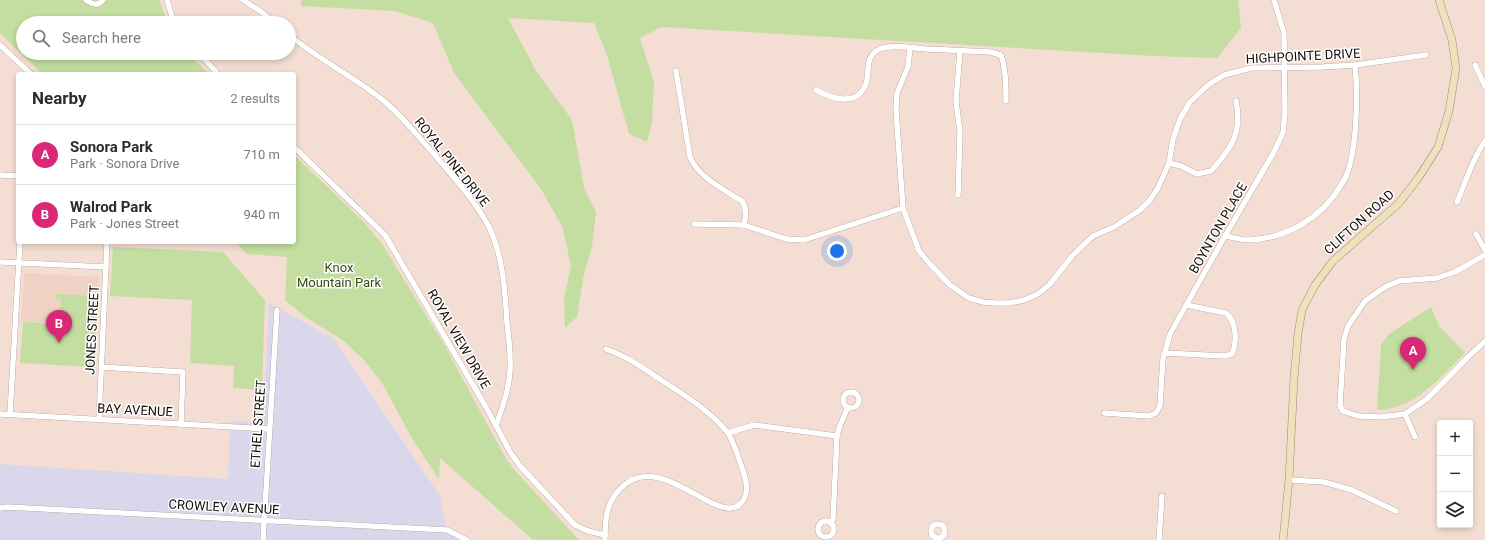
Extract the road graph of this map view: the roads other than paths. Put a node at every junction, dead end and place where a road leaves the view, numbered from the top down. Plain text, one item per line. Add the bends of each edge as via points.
1 (86, 0) edge
2 (103, 0) edge
3 (167, 0) edge
4 (243, 0) edge
5 (1274, 0) edge
6 (1439, 0) edge
7 (172, 16) edge
8 (267, 16) edge
9 (296, 40) edge
10 (0, 45) edge
11 (910, 48) junction
12 (960, 51) junction
13 (1426, 55) dead end
14 (16, 60) edge
15 (16, 60) edge
16 (205, 60) edge
17 (1355, 65) junction
18 (1475, 65) dead end
19 (1286, 67) junction
20 (676, 71) dead end
21 (29, 72) edge
22 (216, 72) edge
23 (1485, 86) edge
24 (816, 90) dead end
25 (1006, 101) dead end
26 (1236, 101) dead end
27 (1485, 142) edge
28 (296, 149) edge
29 (1169, 163) junction
30 (0, 175) edge
31 (16, 176) edge
32 (958, 195) dead end
33 (1457, 202) dead end
34 (903, 208) junction
35 (694, 224) dead end
36 (744, 225) junction
37 (1476, 234) dead end
38 (1225, 236) junction
39 (20, 244) edge
40 (107, 244) edge
41 (1485, 250) edge
42 (1485, 255) edge
43 (0, 262) edge
44 (18, 263) junction
45 (106, 267) junction
46 (1186, 305) junction
47 (277, 310) dead end
48 (1485, 341) edge
49 (606, 349) dead end
50 (1164, 353) junction
51 (101, 367) junction
52 (848, 408) dead end
53 (1104, 413) dead end
54 (0, 414) edge
55 (10, 414) junction
56 (1405, 414) junction
57 (99, 419) junction
58 (181, 424) junction
59 (496, 426) junction
60 (268, 429) junction
61 (728, 433) junction
62 (837, 436) junction
63 (1415, 437) dead end
64 (1289, 480) junction
65 (1162, 496) dead end
66 (0, 508) edge
67 (1396, 511) dead end
68 (264, 520) junction
69 (830, 523) dead end
70 (605, 538) edge
71 (263, 540) edge
72 (467, 540) edge
73 (1159, 540) edge
74 (1283, 540) edge

1 - 2 street via 96,4
3 - 7 street
4 - 8 street
5 - 19 street, BOYNTON PLACE via 1284,33
6 - 64 main road, CLIFTON ROAD via 1452,40 1456,68 1449,111 1438,147 1399,204 1333,261 1315,285 1302,310 1294,378
9 - 59 street, ROYAL PINE DRIVE via 392,108 473,201 488,226 504,279 510,351 507,392
10 - 14 street
11 - 12 street
11 - 24 street via 882,48 876,51 868,64 866,83 861,92 854,97 842,100 828,97
11 - 34 street, HIGHPOINTE DRIVE via 908,67 897,92 896,111
12 - 25 street via 1001,55 1006,75
12 - 32 street via 956,101 960,132
13 - 17 street, HIGHPOINTE DRIVE
15 - 21 street
16 - 22 street
17 - 19 street, HIGHPOINTE DRIVE
17 - 38 street via 1356,98 1352,158 1347,176 1333,197 1319,213 1287,231 1248,240
18 - 23 street
19 - 29 street, HIGHPOINTE DRIVE via 1251,68 1224,75 1208,84 1190,102 1180,119
19 - 38 street, BOYNTON PLACE via 1286,113 1282,132 1274,152
20 - 36 street via 690,158 700,173 742,201 746,214
26 - 29 street via 1238,128 1231,146 1211,171 1197,174
27 - 33 street via 1475,158
28 - 59 street, ROYAL VIEW DRIVE via 385,235
29 - 34 street, HIGHPOINTE DRIVE via 1158,188 1140,210 1114,227 1093,236 1038,294 1010,303 983,302 970,298 956,289 919,251
30 - 31 street
34 - 36 street via 804,240 786,239
35 - 36 street
37 - 41 street
38 - 46 street, BOYNTON PLACE
39 - 44 street
40 - 45 street, JONES STREET
42 - 56 street via 1455,272 1437,278 1399,281 1385,286 1365,302 1348,326 1344,339 1340,406 1343,411 1358,416 1380,418
43 - 44 street
44 - 45 street
44 - 55 street
45 - 51 street, JONES STREET
46 - 50 street, BOYNTON PLACE via 1170,334
46 - 50 street via 1226,313 1231,317 1235,326 1232,354 1225,356
47 - 60 street, ETHEL STREET
48 - 56 street via 1427,399
49 - 61 street via 621,354 697,404
50 - 53 street, BOYNTON PLACE via 1160,406 1156,413 1149,416
51 - 57 street, JONES STREET
51 - 58 street via 183,372
52 - 62 street
54 - 55 street, BAY AVENUE
55 - 57 street, BAY AVENUE
56 - 63 street
57 - 58 street, BAY AVENUE
58 - 60 street, BAY AVENUE
59 - 70 street, ROYAL VIEW DRIVE via 520,466 575,525
60 - 68 street, ETHEL STREET
61 - 62 street via 754,425
61 - 70 street via 741,464 747,488 739,505 730,508 719,506 660,478 641,477 626,484 609,504
62 - 69 street
64 - 67 street via 1324,482 1352,490
64 - 74 main road, CLIFTON ROAD
65 - 73 street
66 - 68 street, CROWLEY AVENUE
68 - 71 street, ETHEL STREET
68 - 72 street, CROWLEY AVENUE via 447,530

